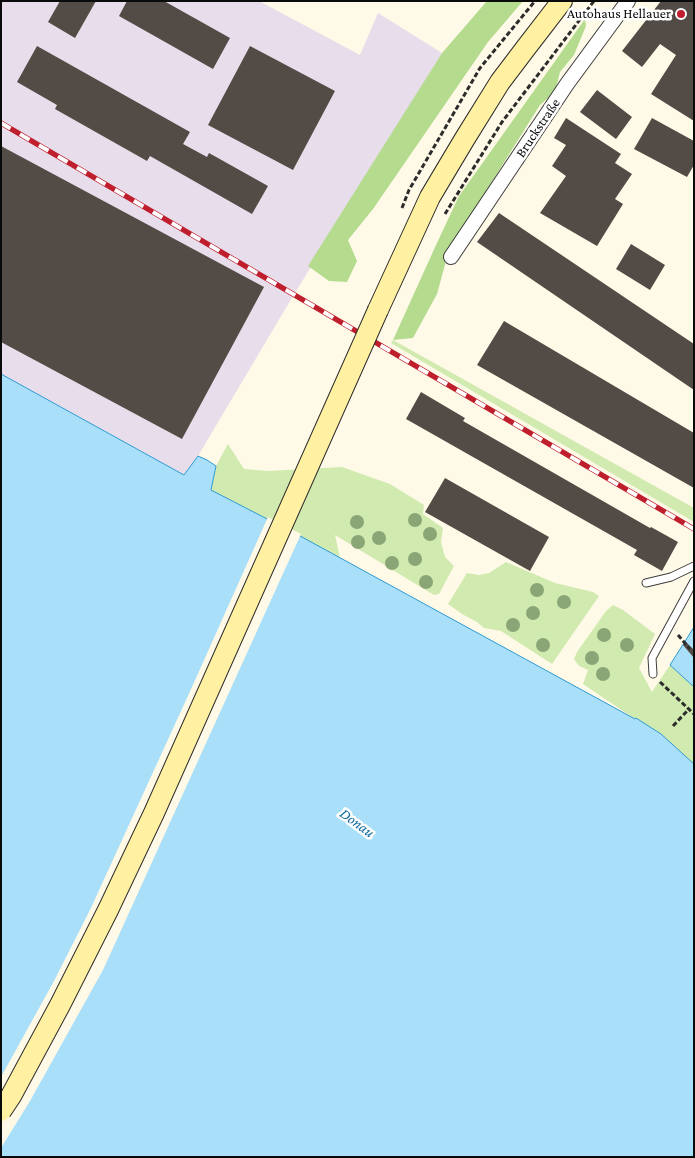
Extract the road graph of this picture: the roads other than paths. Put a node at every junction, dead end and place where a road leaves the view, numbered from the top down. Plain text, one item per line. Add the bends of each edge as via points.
1 (562, 1) edge
2 (628, 1) edge
3 (451, 257) dead end
4 (694, 566) edge
5 (694, 580) edge
6 (646, 583) dead end
7 (653, 674) road end
8 (1, 1111) edge

1 - 8 main road, bridge via 500,82 430,197 154,813 60,1005
2 - 3 street, Bruckstraße via 567,84
4 - 6 lane via 671,577
5 - 7 lane via 652,658

